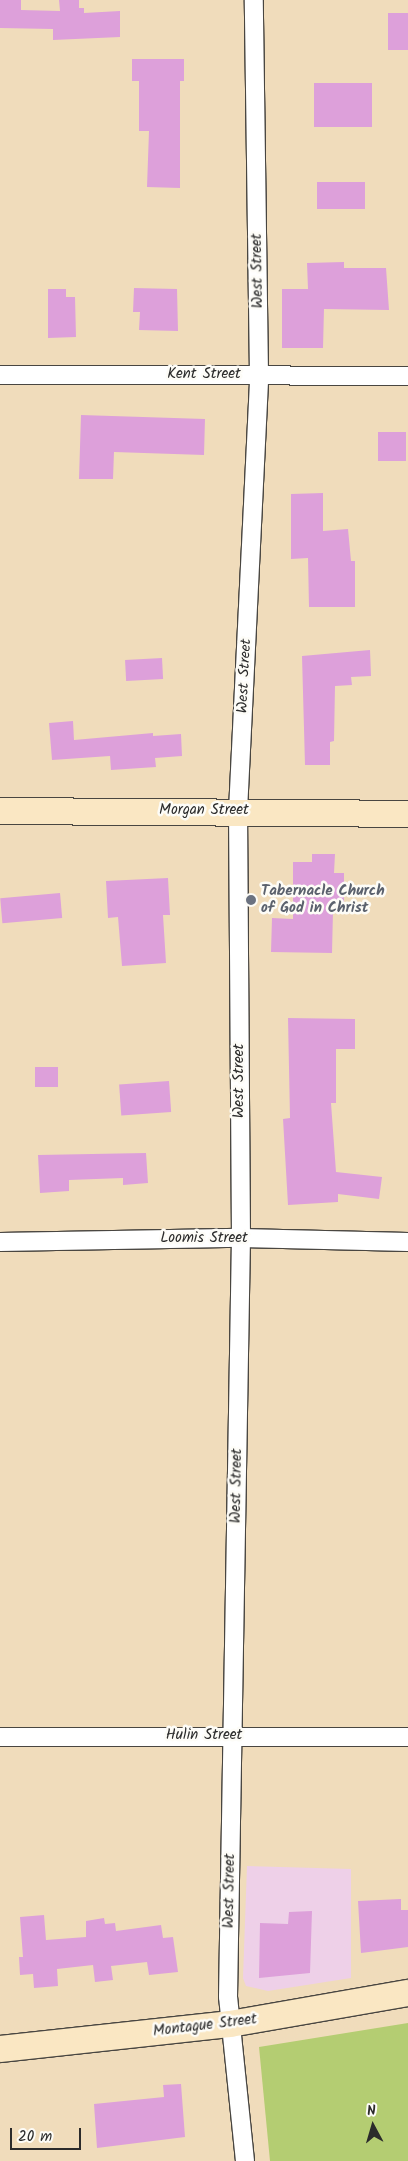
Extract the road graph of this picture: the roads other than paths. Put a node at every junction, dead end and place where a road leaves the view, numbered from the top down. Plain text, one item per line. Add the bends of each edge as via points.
1 (254, 0) edge
2 (0, 374) edge
3 (259, 375) junction
4 (408, 376) edge
5 (0, 811) edge
6 (238, 811) junction
7 (408, 814) edge
8 (241, 1238) junction
9 (0, 1242) edge
10 (408, 1242) edge
11 (233, 1736) junction
12 (0, 1737) edge
13 (408, 1737) edge
14 (408, 1993) edge
15 (230, 2024) junction
16 (0, 2049) edge
17 (244, 2161) edge

1 - 3 street, West Street
2 - 3 street, Kent Street
3 - 4 street, Kent Street
3 - 6 street, West Street
5 - 6 street, Morgan Street
6 - 7 street, Morgan Street
6 - 8 street, West Street
8 - 9 street, Loomis Street
8 - 10 street, Loomis Street
8 - 11 street, West Street
11 - 12 street, Hulin Street
11 - 13 street, Hulin Street
11 - 15 street, West Street
14 - 15 street, Montague Street
15 - 16 street, Montague Street
15 - 17 street, West Street

